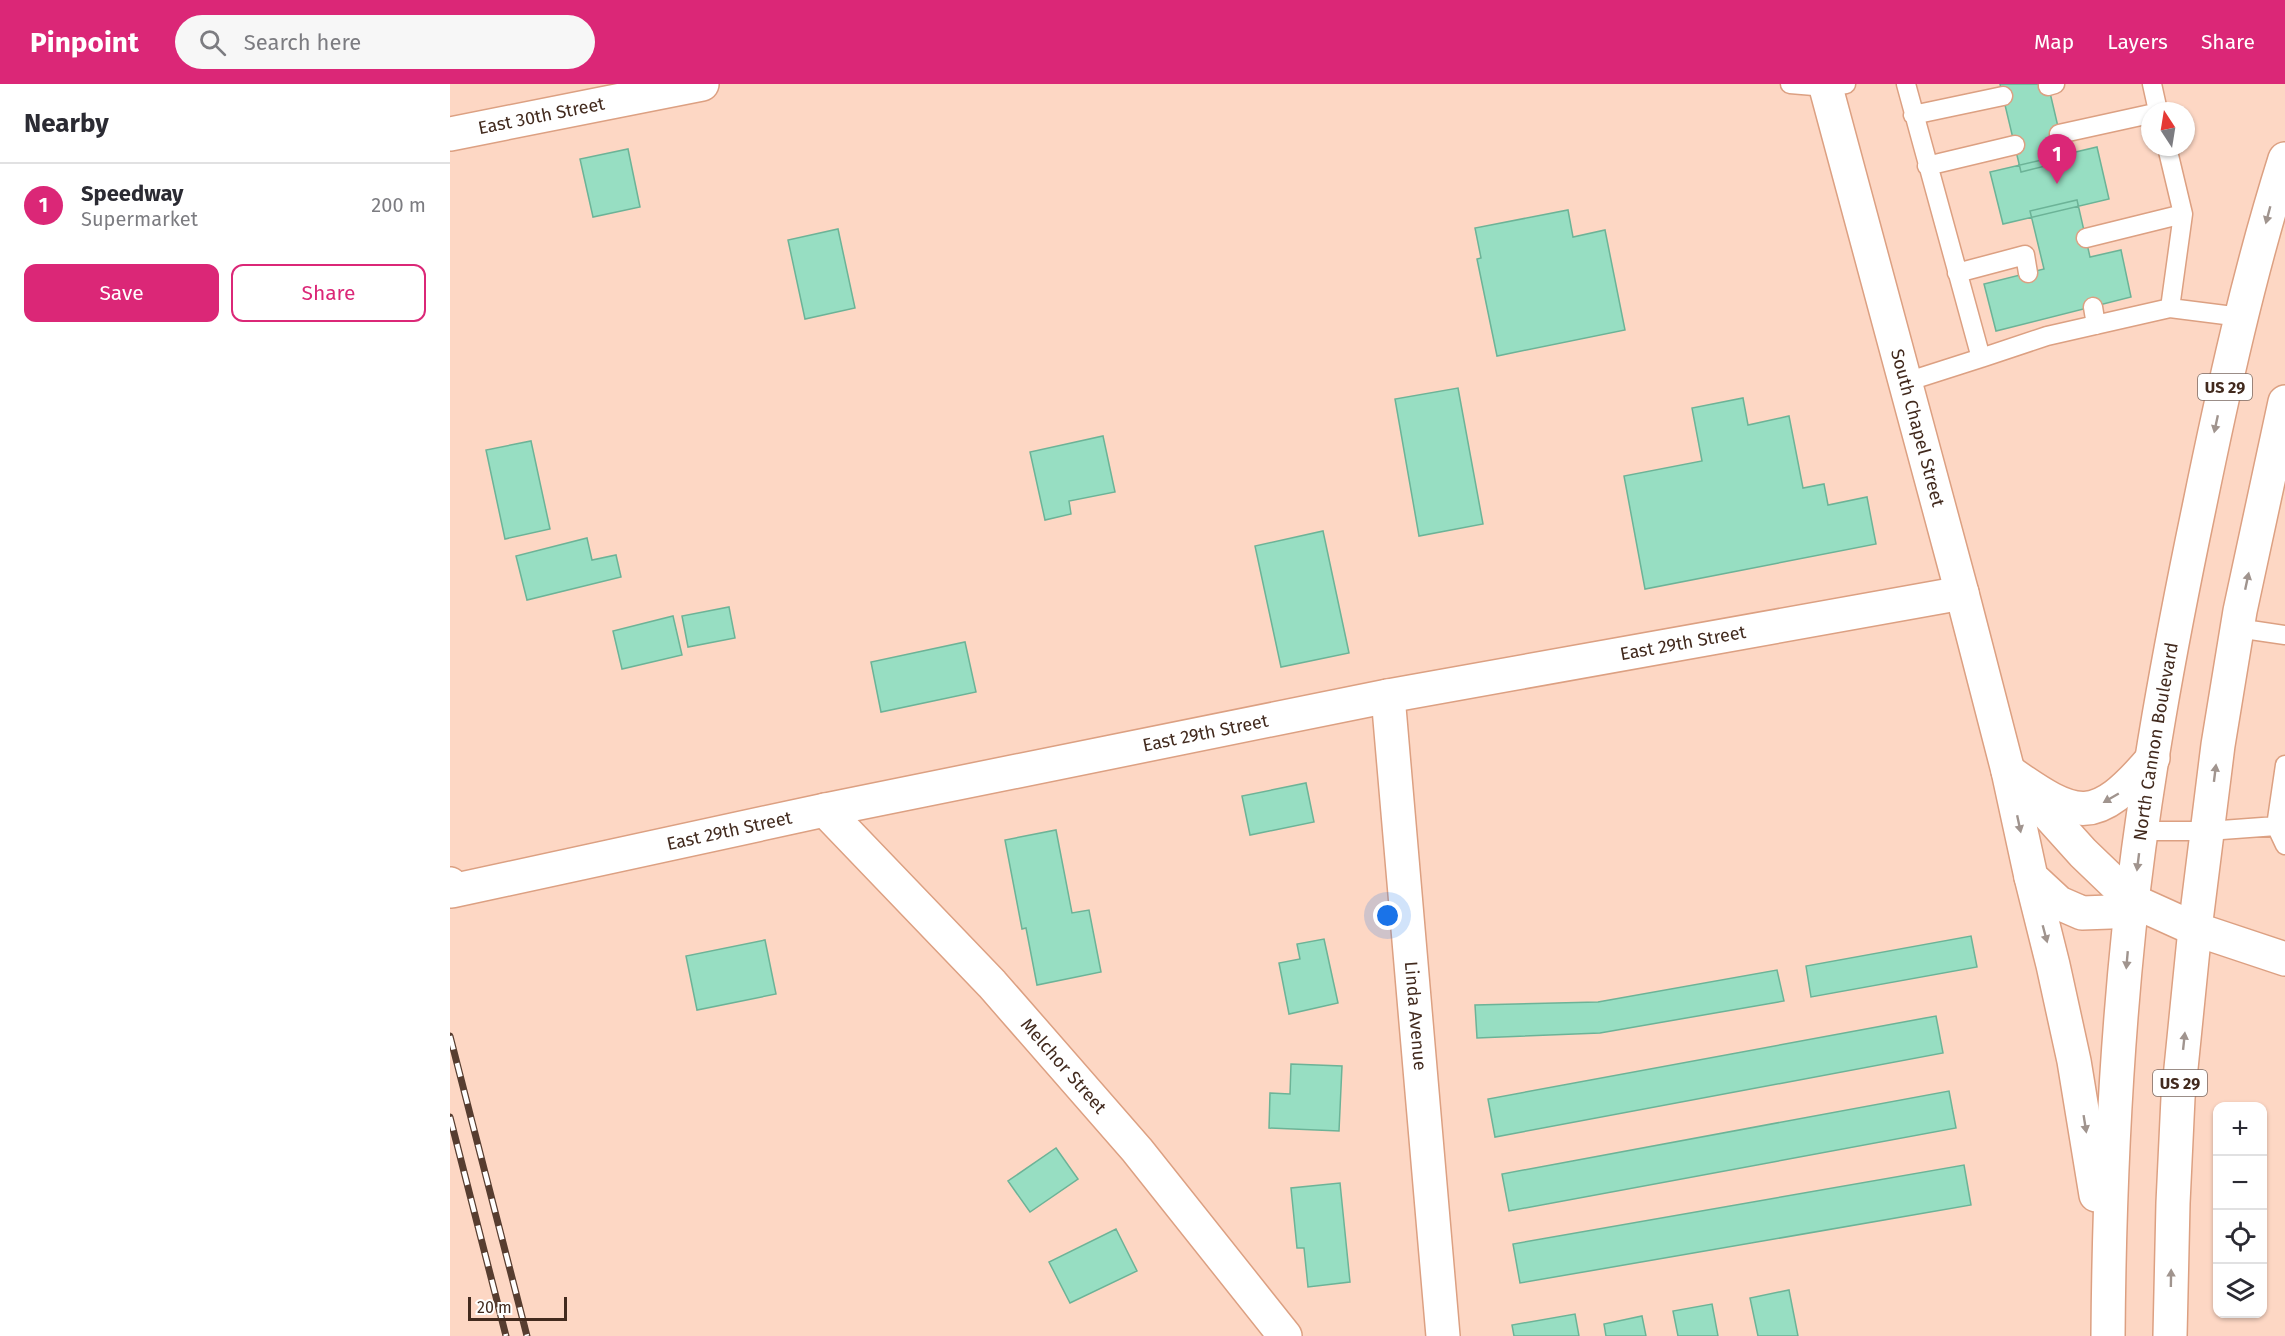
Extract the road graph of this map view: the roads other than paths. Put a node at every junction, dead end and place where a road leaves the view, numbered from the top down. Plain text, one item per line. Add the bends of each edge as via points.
1 (702, 84) edge
2 (1790, 84) edge
3 (1906, 84) edge
4 (2152, 84) edge
5 (1833, 85) edge
6 (2003, 96) dead end
7 (2156, 102) edge
8 (1913, 115) junction
9 (2141, 116) edge
10 (450, 134) edge
11 (2059, 134) dead end
12 (2014, 145) dead end
13 (2169, 156) edge
14 (2285, 159) edge
15 (1927, 166) junction
16 (2183, 214) junction
17 (2086, 238) dead end
18 (1957, 273) junction
19 (2028, 273) dead end
20 (2170, 308) junction
21 (2241, 316) junction
22 (1981, 358) junction
23 (1906, 382) junction
24 (2285, 402) edge
25 (1962, 592) junction
26 (2237, 628) junction
27 (2285, 635) edge
28 (1388, 696) junction
29 (2153, 758) junction
30 (2285, 765) edge
31 (2008, 771) junction
32 (825, 810) junction
33 (2276, 826) junction
34 (2142, 831) junction
35 (2208, 831) junction
36 (2285, 845) edge
37 (2031, 877) junction
38 (451, 888) edge
39 (2133, 902) junction
40 (2195, 929) junction
41 (2285, 959) edge
42 (2108, 1278) junction
43 (1285, 1336) edge
44 (1443, 1336) edge
45 (2108, 1336) edge
46 (2170, 1336) edge

1 - 10 street, East 30th Street
2 - 5 lane
3 - 8 lane
4 - 7 lane
5 - 23 street, South Chapel Street
6 - 8 lane
8 - 15 lane
9 - 11 lane
12 - 15 lane
13 - 16 lane
14 -> 21 street, North Cannon Boulevard / US 29
15 - 18 lane
16 - 17 lane
16 - 20 lane
18 - 19 lane via 2032,253
18 - 22 lane
20 - 21 lane
20 - 22 lane via 2095,316 2044,328
21 -> 29 street, North Cannon Boulevard / US 29 via 2188,561
22 - 23 lane
23 - 25 street, South Chapel Street
26 -> 24 street, US 29
25 - 28 street, East 29th Street
25 - 31 street, South Chapel Street
26 - 27 lane
35 -> 26 street, US 29
28 - 32 street, East 29th Street
28 - 44 street, Linda Avenue
29 -> 31 street via 2115,797 2088,809 2064,806
29 - 34 street, North Cannon Boulevard / US 29
30 - 33 lane
31 -> 37 street, South Chapel Street
31 - 39 street, South Chapel Street
32 - 38 street, East 29th Street
32 - 43 street, Melchor Street via 992,984 1122,1133
33 - 35 lane
33 - 36 lane
34 - 35 lane
34 -> 39 street, North Cannon Boulevard / US 29
35 - 40 street, US 29
37 - 39 street via 2059,903 2082,913 2110,912
37 -> 42 street, South Chapel Street via 2074,1061
39 - 40 street, South Chapel Street
39 -> 42 street, North Cannon Boulevard / US 29 via 2111,1176
40 - 41 street, South Chapel Street
46 -> 40 street, US 29 via 2178,1098
42 - 45 street, North Cannon Boulevard / US 29

